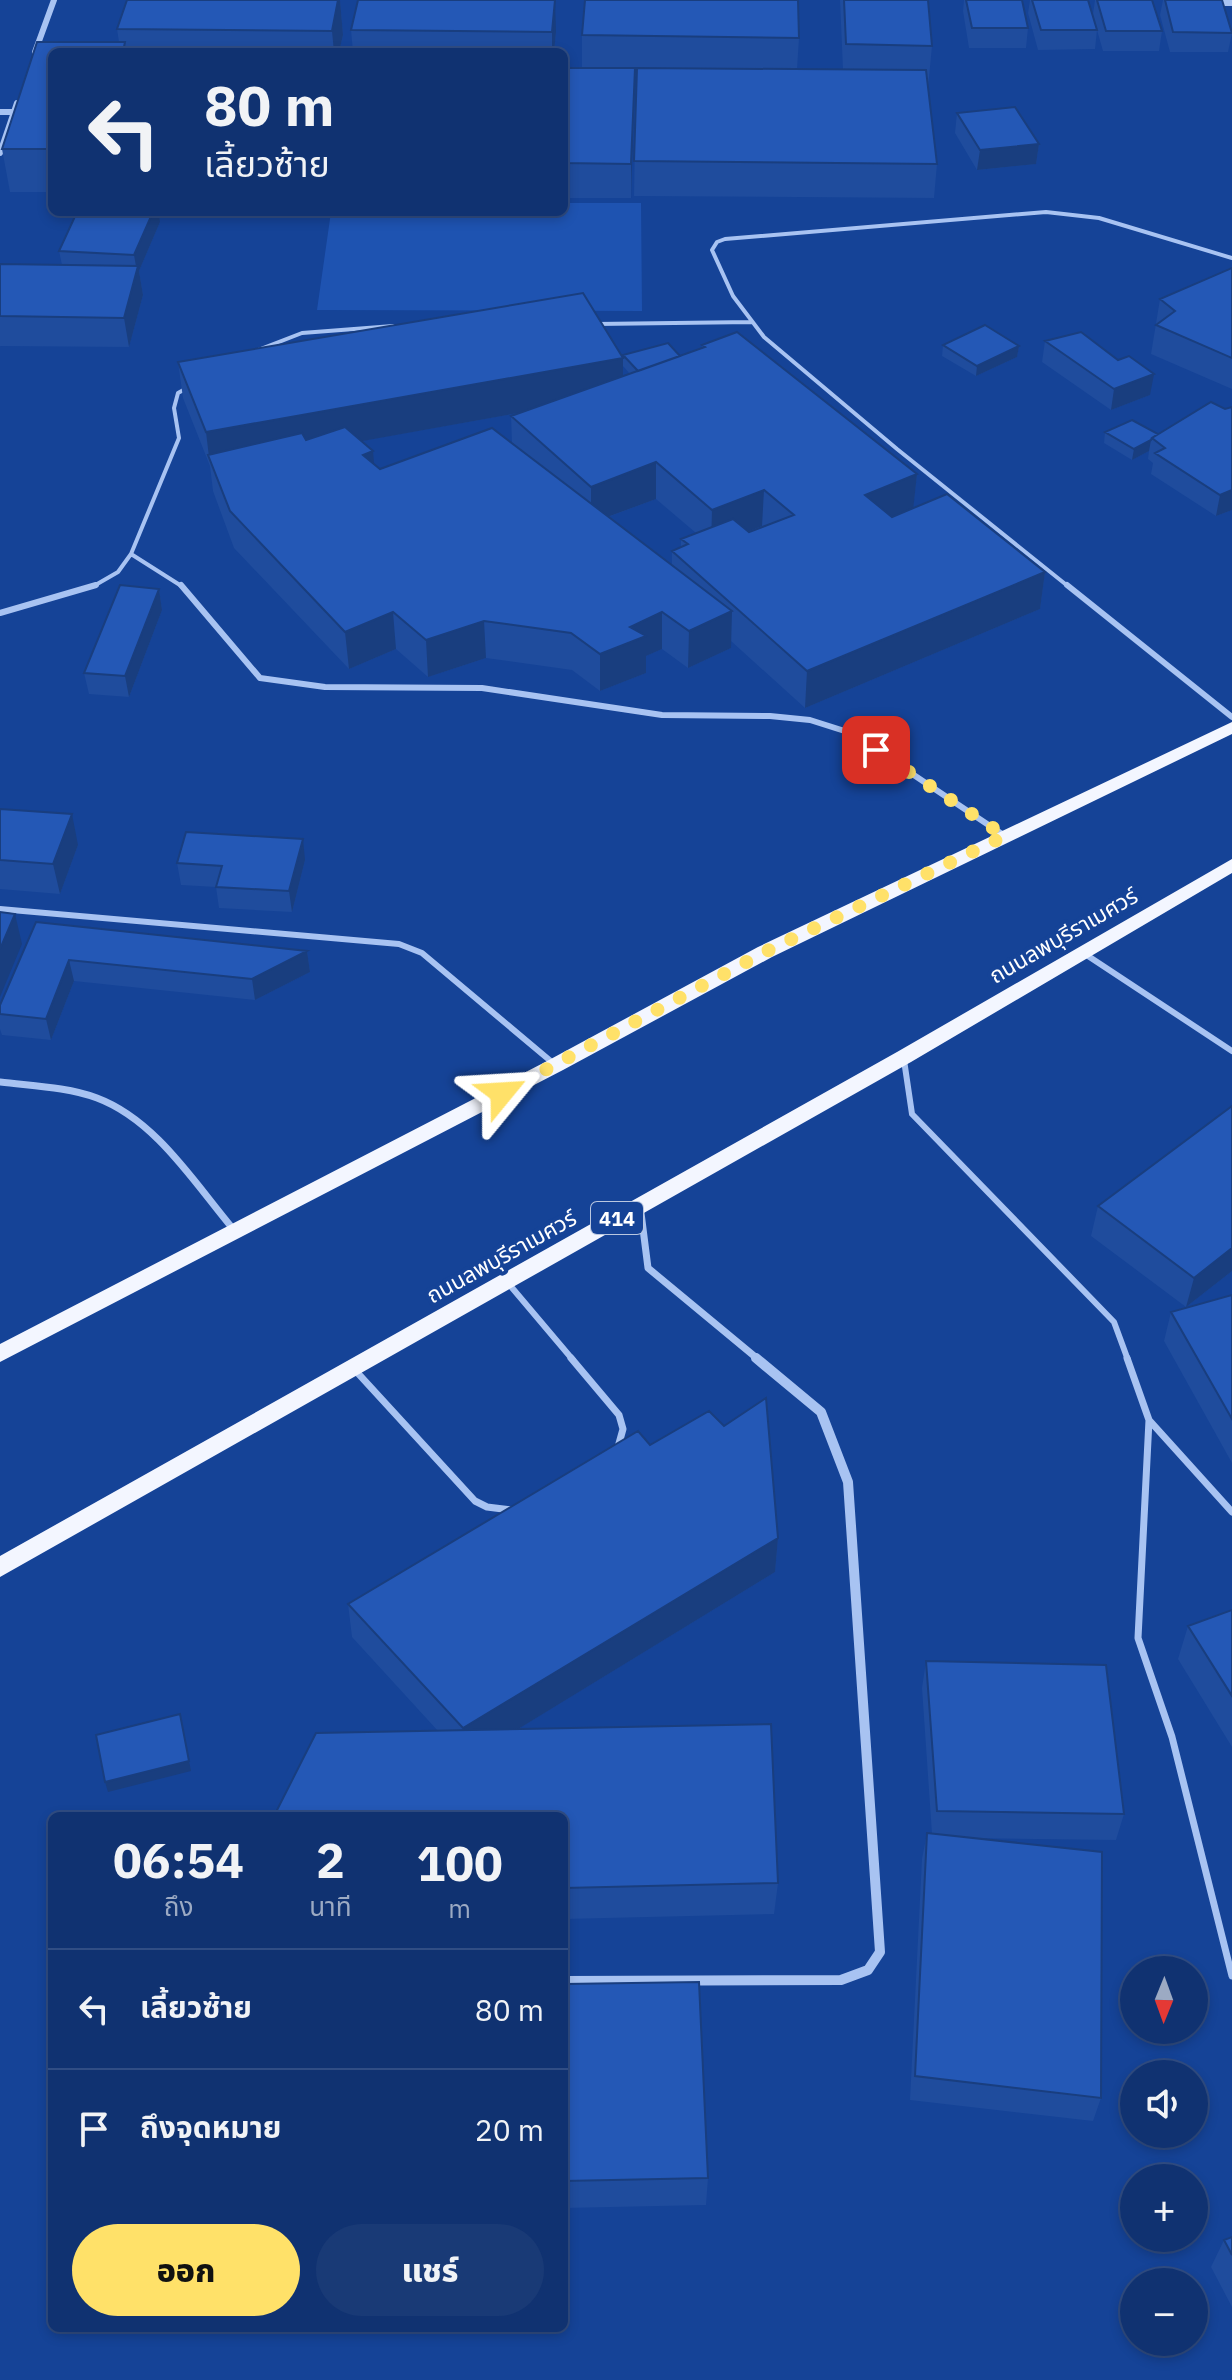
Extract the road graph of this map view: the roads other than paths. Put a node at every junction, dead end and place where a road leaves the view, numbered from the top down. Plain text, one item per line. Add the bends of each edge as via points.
1 (54, 0) edge
2 (1200, 2) edge
3 (1232, 3) edge
4 (34, 56) edge
5 (19, 98) edge
6 (0, 112) edge
7 (14, 112) junction
8 (0, 153) edge
9 (1232, 258) edge
10 (752, 322) junction
11 (595, 324) edge
12 (405, 326) edge
13 (248, 355) edge
14 (197, 381) edge
15 (131, 554) junction
16 (0, 613) edge
17 (1232, 717) edge
18 (1232, 727) edge
19 (1005, 836) junction
20 (1232, 865) edge
21 (0, 909) edge
22 (1082, 952) junction
23 (1232, 1051) edge
24 (904, 1057) junction
25 (556, 1065) junction
26 (0, 1082) edge
27 (640, 1205) junction
28 (234, 1230) junction
29 (506, 1281) junction
30 (0, 1354) edge
31 (352, 1368) junction
32 (1149, 1420) junction
33 (614, 1454) edge
34 (514, 1510) edge
35 (1232, 1512) edge
36 (0, 1567) edge
37 (1232, 1976) edge
38 (568, 1981) edge

1 - 4 street
2 - 3 street
5 - 7 street
6 - 7 street
7 - 8 street
9 - 10 lane via 1099,218 1046,212 717,242 713,256
10 - 11 lane
10 - 17 lane via 897,449
12 - 13 lane via 315,331 270,341
14 - 15 lane via 178,393 174,408 179,438
15 - 16 lane via 103,583
15 - 19 lane via 180,583 260,678 479,688 686,717 794,716 823,721 851,733
18 - 19 main road
19 - 25 main road via 765,952
20 - 22 main road, ถนนลพบุรีราเมศวร์ / 414
21 - 25 lane via 399,944 422,953
22 - 23 lane
22 - 24 main road, ถนนลพบุรีราเมศวร์ / 414
24 - 27 main road, ถนนลพบุรีราเมศวร์ / 414
24 - 32 lane via 912,1114 1114,1322
25 - 28 main road
26 - 28 street via 79,1094 125,1111
27 - 29 main road, ถนนลพบุรีราเมศวร์ / 414
27 - 38 street via 648,1268 821,1412 848,1482 880,1952 868,1970 841,1980
28 - 30 main road
29 - 31 main road, ถนนลพบุรีราเมศวร์ / 414
29 - 33 lane via 619,1415 623,1429
31 - 34 lane via 475,1501
31 - 36 main road, ถนนลพบุรีราเมศวร์ / 414
32 - 35 lane
32 - 37 lane via 1138,1638 1172,1737

